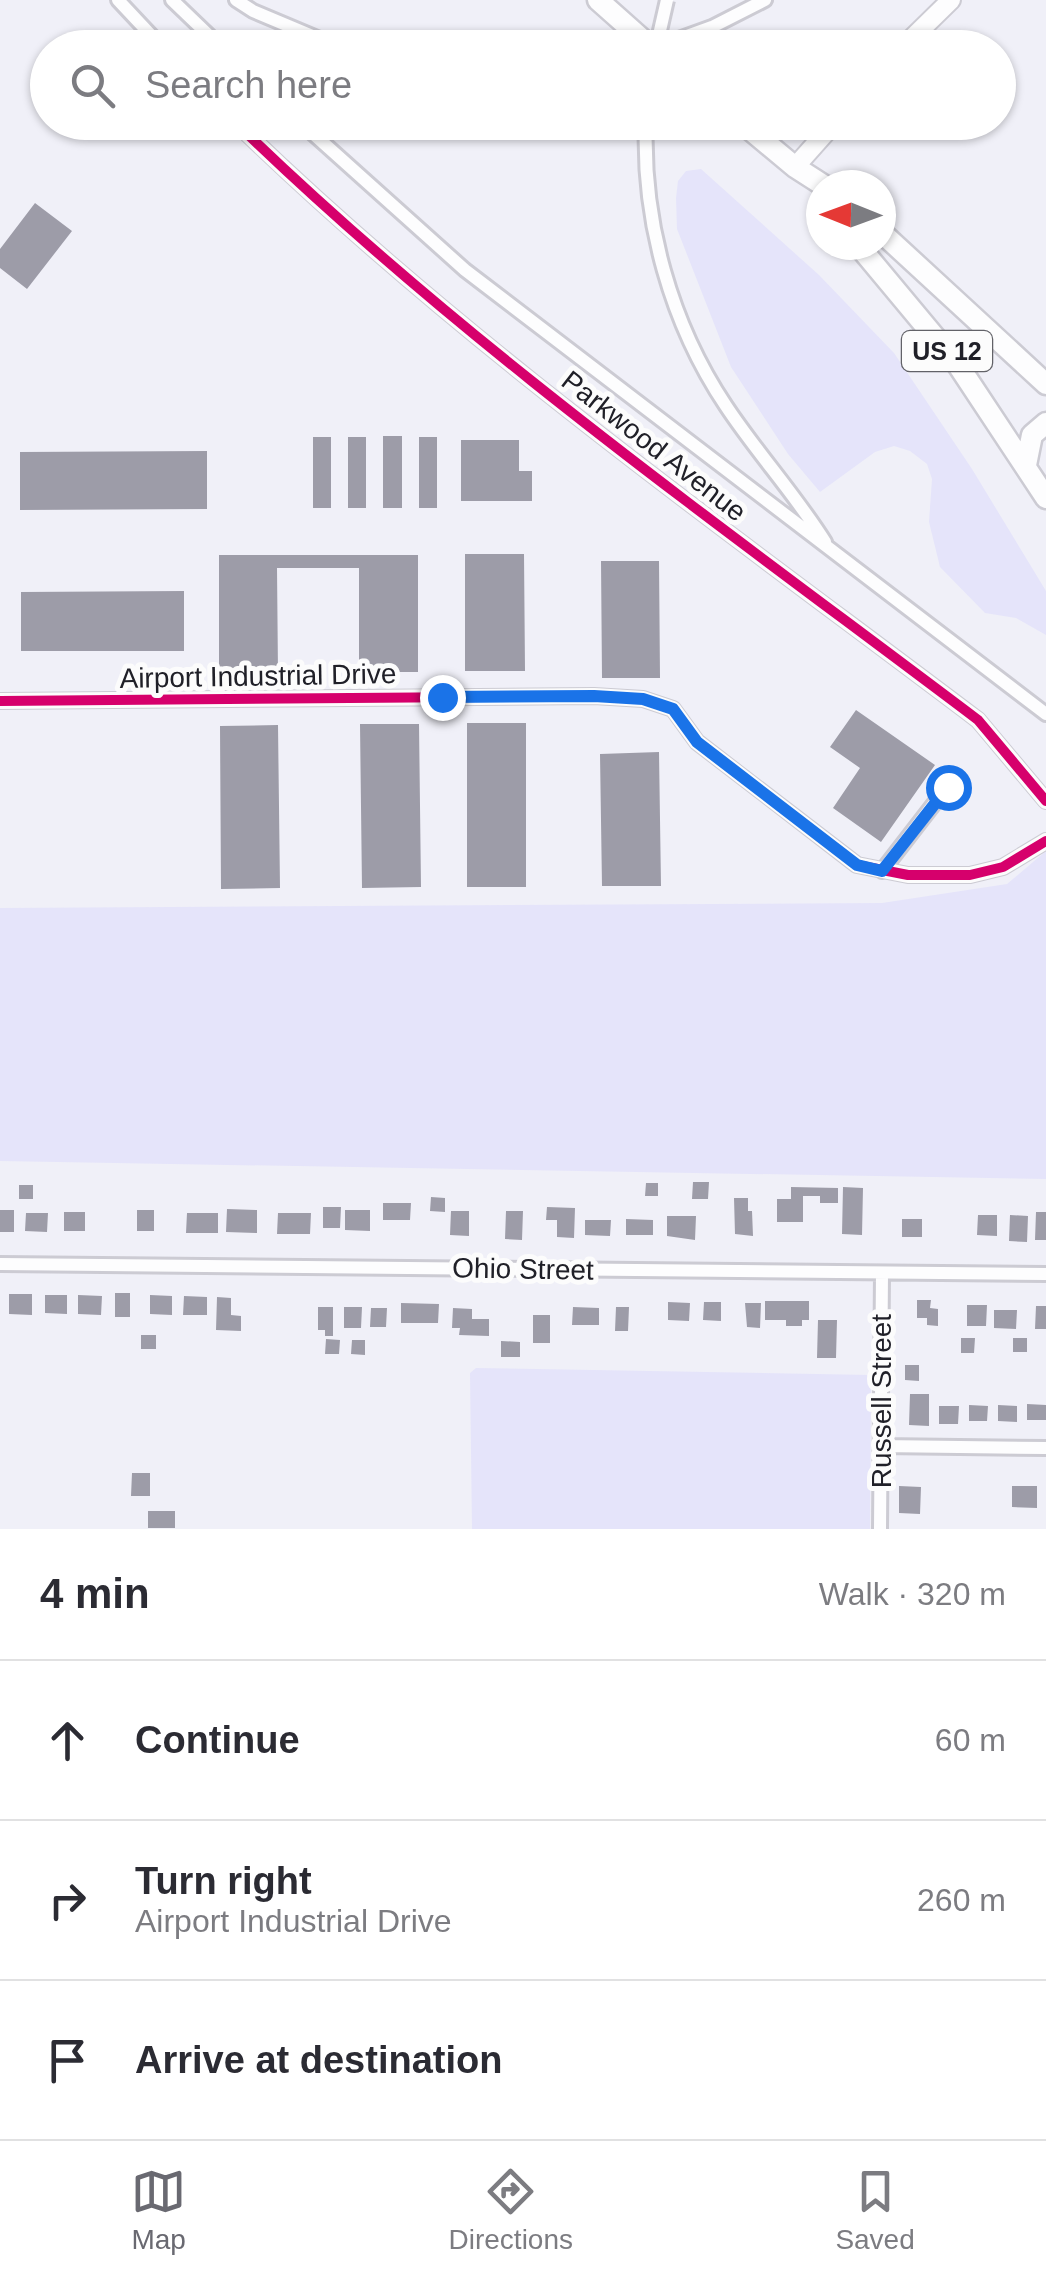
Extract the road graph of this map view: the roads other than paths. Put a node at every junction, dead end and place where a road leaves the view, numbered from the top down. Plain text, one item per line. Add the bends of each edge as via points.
1 (118, 0) edge
2 (172, 0) edge
3 (236, 0) edge
4 (667, 0) edge
5 (765, 0) edge
6 (951, 0) edge
7 (605, 6) edge
8 (146, 30) edge
9 (203, 30) edge
10 (298, 30) edge
11 (633, 30) edge
12 (659, 30) edge
13 (704, 30) edge
14 (920, 30) edge
15 (253, 140) edge
16 (320, 140) edge
17 (646, 140) edge
18 (763, 140) edge
19 (818, 140) edge
20 (795, 167) junction
21 (806, 174) edge
22 (806, 183) edge
23 (896, 246) edge
24 (870, 260) edge
25 (1046, 384) edge
26 (1046, 423) edge
27 (1026, 465) junction
28 (1046, 498) edge
29 (832, 553) junction
30 (0, 702) edge
31 (1046, 714) edge
32 (948, 787) dead end
33 (1046, 801) edge
34 (1046, 840) edge
35 (882, 871) junction
36 (0, 1264) edge
37 (882, 1273) junction
38 (1046, 1274) edge
39 (881, 1446) junction
40 (1046, 1448) edge
41 (880, 1529) edge

1 - 8 street
2 - 9 street
3 - 10 street
4 - 12 street, bridge
5 - 13 street
6 - 14 main road
7 - 11 highway
15 - 33 street, Parkwood Avenue via 440,308 978,720
16 - 29 street via 464,270
17 - 29 street via 655,232 683,326 724,404
18 - 20 highway
19 - 20 main road
20 - 21 highway
20 - 22 highway
23 - 25 highway, US 12 / US 12
24 - 27 highway, US 12 / US 12 via 958,365
26 - 27 highway via 1032,436
27 - 28 highway, US 12 / US 12
29 - 31 street
30 - 35 street, Airport Industrial Drive via 643,699 673,709 697,742 857,865
32 - 35 street
34 - 35 street, Airport Industrial Drive via 1004,867 970,874
36 - 37 street, Ohio Street
37 - 38 street, Ohio Street
37 - 39 street, Russell Street
39 - 40 street
39 - 41 street, Russell Street

